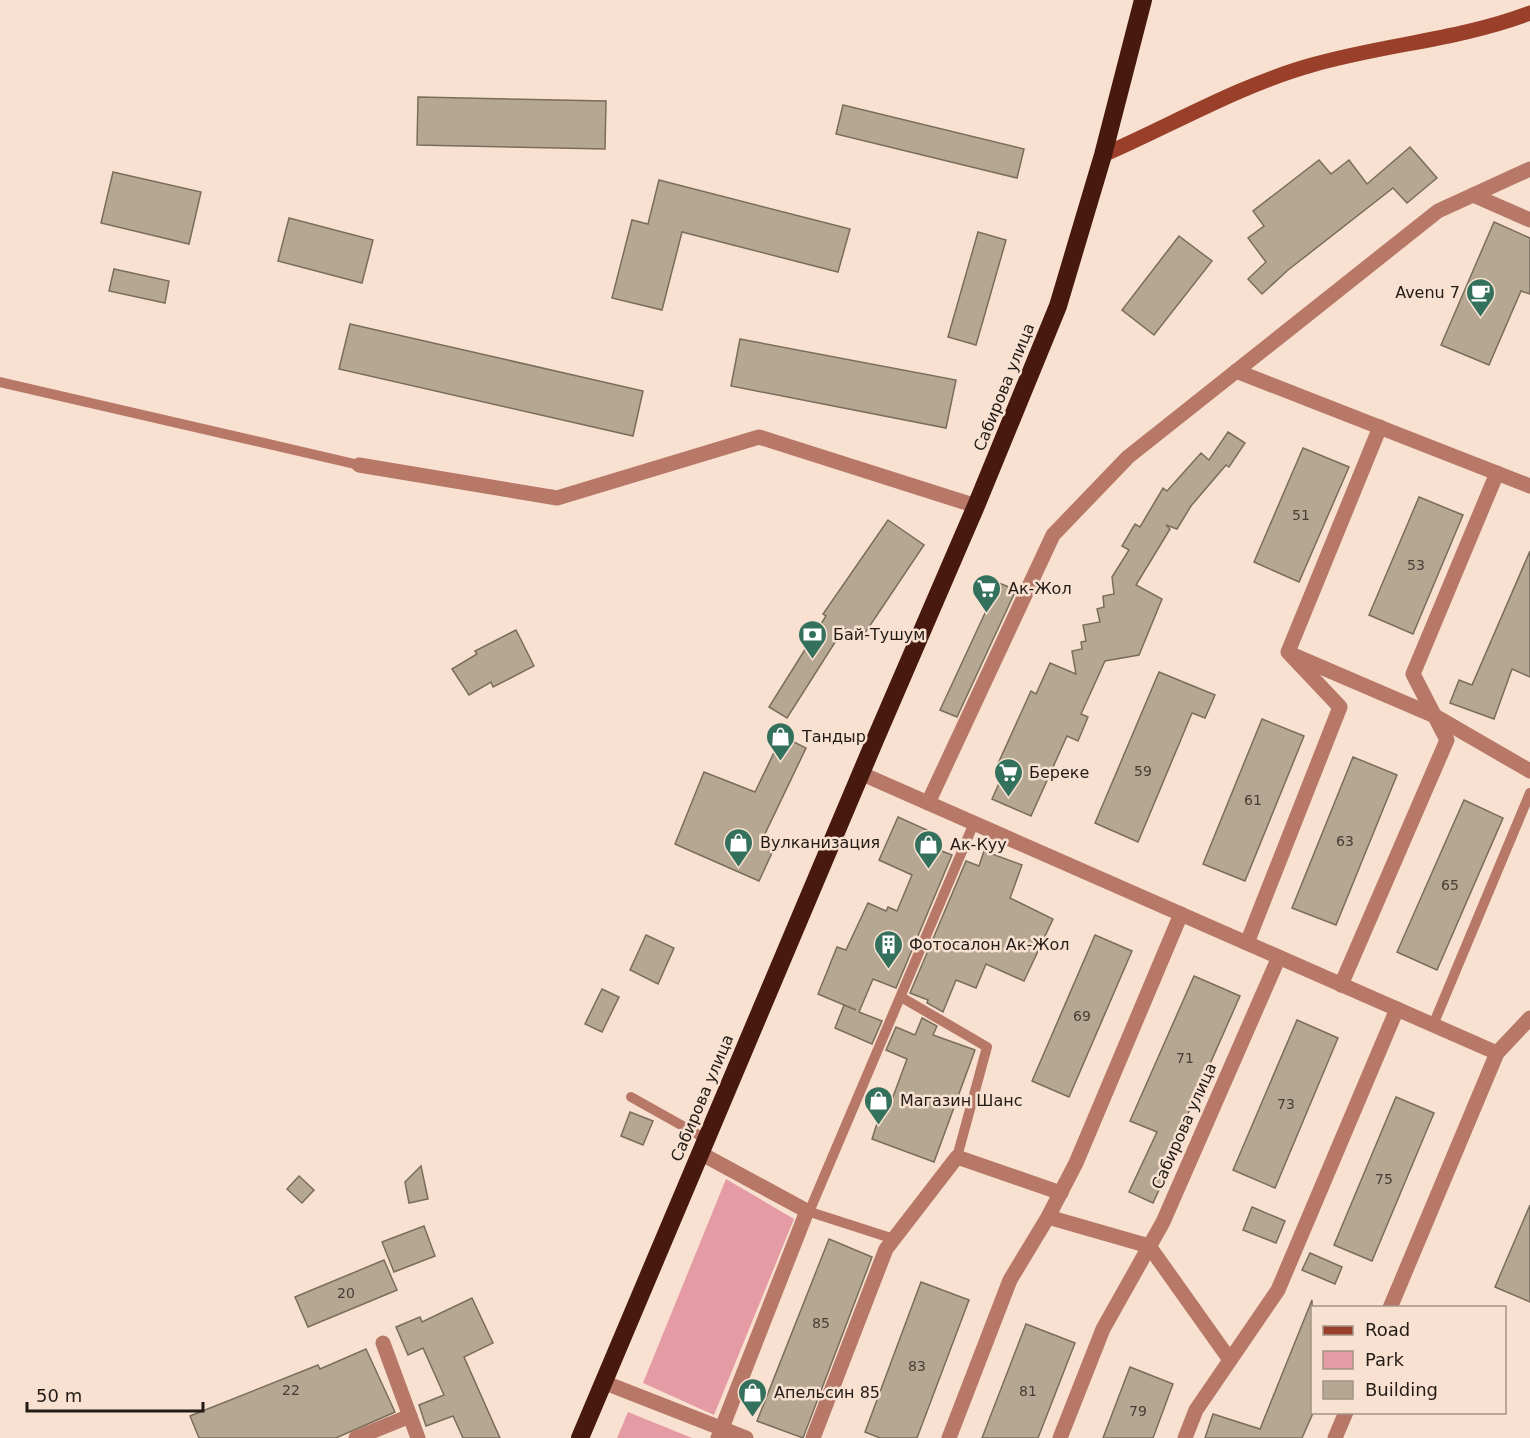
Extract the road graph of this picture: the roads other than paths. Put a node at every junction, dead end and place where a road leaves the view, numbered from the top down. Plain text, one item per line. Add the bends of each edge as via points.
1 (1143, 0) edge
2 (1530, 13) edge
3 (1103, 155) junction
4 (1530, 169) edge
5 (1473, 195) junction
6 (1530, 220) edge
7 (1236, 371) junction
8 (0, 382) edge
9 (1380, 427) junction
10 (359, 465) joint
11 (1497, 474) junction
12 (1530, 486) edge
13 (976, 507) junction
14 (1288, 652) junction
15 (1435, 716) junction
16 (1530, 771) edge
17 (860, 773) junction
18 (1530, 793) edge
19 (928, 803) junction
20 (974, 823) junction
21 (1181, 914) junction
22 (1247, 943) junction
23 (1280, 957) junction
24 (1341, 985) junction
25 (901, 997) junction
26 (1397, 1009) junction
27 (1530, 1018) edge
28 (1433, 1025) junction
29 (1497, 1053) junction
30 (631, 1096) dead end
31 (703, 1146) junction
32 (957, 1157) junction
33 (1061, 1192) junction
34 (808, 1212) junction
35 (1048, 1217) junction
36 (894, 1239) junction
37 (1149, 1246) junction
38 (1391, 1306) edge
39 (383, 1343) dead end
40 (1230, 1360) junction
41 (603, 1382) junction
42 (1346, 1414) edge
43 (410, 1416) junction
44 (720, 1433) edge
45 (356, 1438) edge
46 (418, 1438) edge
47 (580, 1438) edge
48 (746, 1438) edge
49 (813, 1438) edge
50 (949, 1438) edge
51 (1060, 1438) edge
52 (1185, 1438) edge
53 (1335, 1438) edge

1 - 3 highway, Сабирова улица
2 - 3 main road via 1491,28 1313,65 1258,84
3 - 13 highway, Сабирова улица via 1058,306
4 - 5 street
5 - 6 street
5 - 7 street via 1438,211
7 - 9 street
7 - 19 street via 1128,457 1053,535
8 - 10 lane
9 - 11 street
9 - 14 street
10 - 13 street via 558,498 759,437
11 - 12 street
11 - 15 street via 1413,674
13 - 17 highway, Сабирова улица
14 - 15 street
14 - 22 street via 1340,707
15 - 16 street
15 - 24 street via 1447,740
17 - 19 street
17 - 31 highway, Сабирова улица
18 - 28 lane
19 - 20 street
20 - 21 street
20 - 25 lane
21 - 22 street
21 - 33 street
22 - 23 street
23 - 24 street
23 - 37 street, Сабирова улица
24 - 26 street
25 - 32 lane via 987,1047
25 - 34 lane
26 - 28 street
26 - 40 street via 1278,1290
27 - 29 street
28 - 29 street
29 - 38 street
30 - 31 lane
31 - 34 street
31 - 41 highway, Сабирова улица
32 - 33 street
32 - 36 street
33 - 35 street
34 - 36 lane
34 - 44 street
35 - 37 street
35 - 50 street via 1010,1280
36 - 49 street via 886,1249
37 - 40 street
37 - 51 street, Сабирова улица via 1103,1329
39 - 43 street
40 - 52 street via 1196,1410
41 - 44 street
41 - 47 highway, Сабирова улица
42 - 53 street
43 - 45 street
43 - 46 street
44 - 48 street

